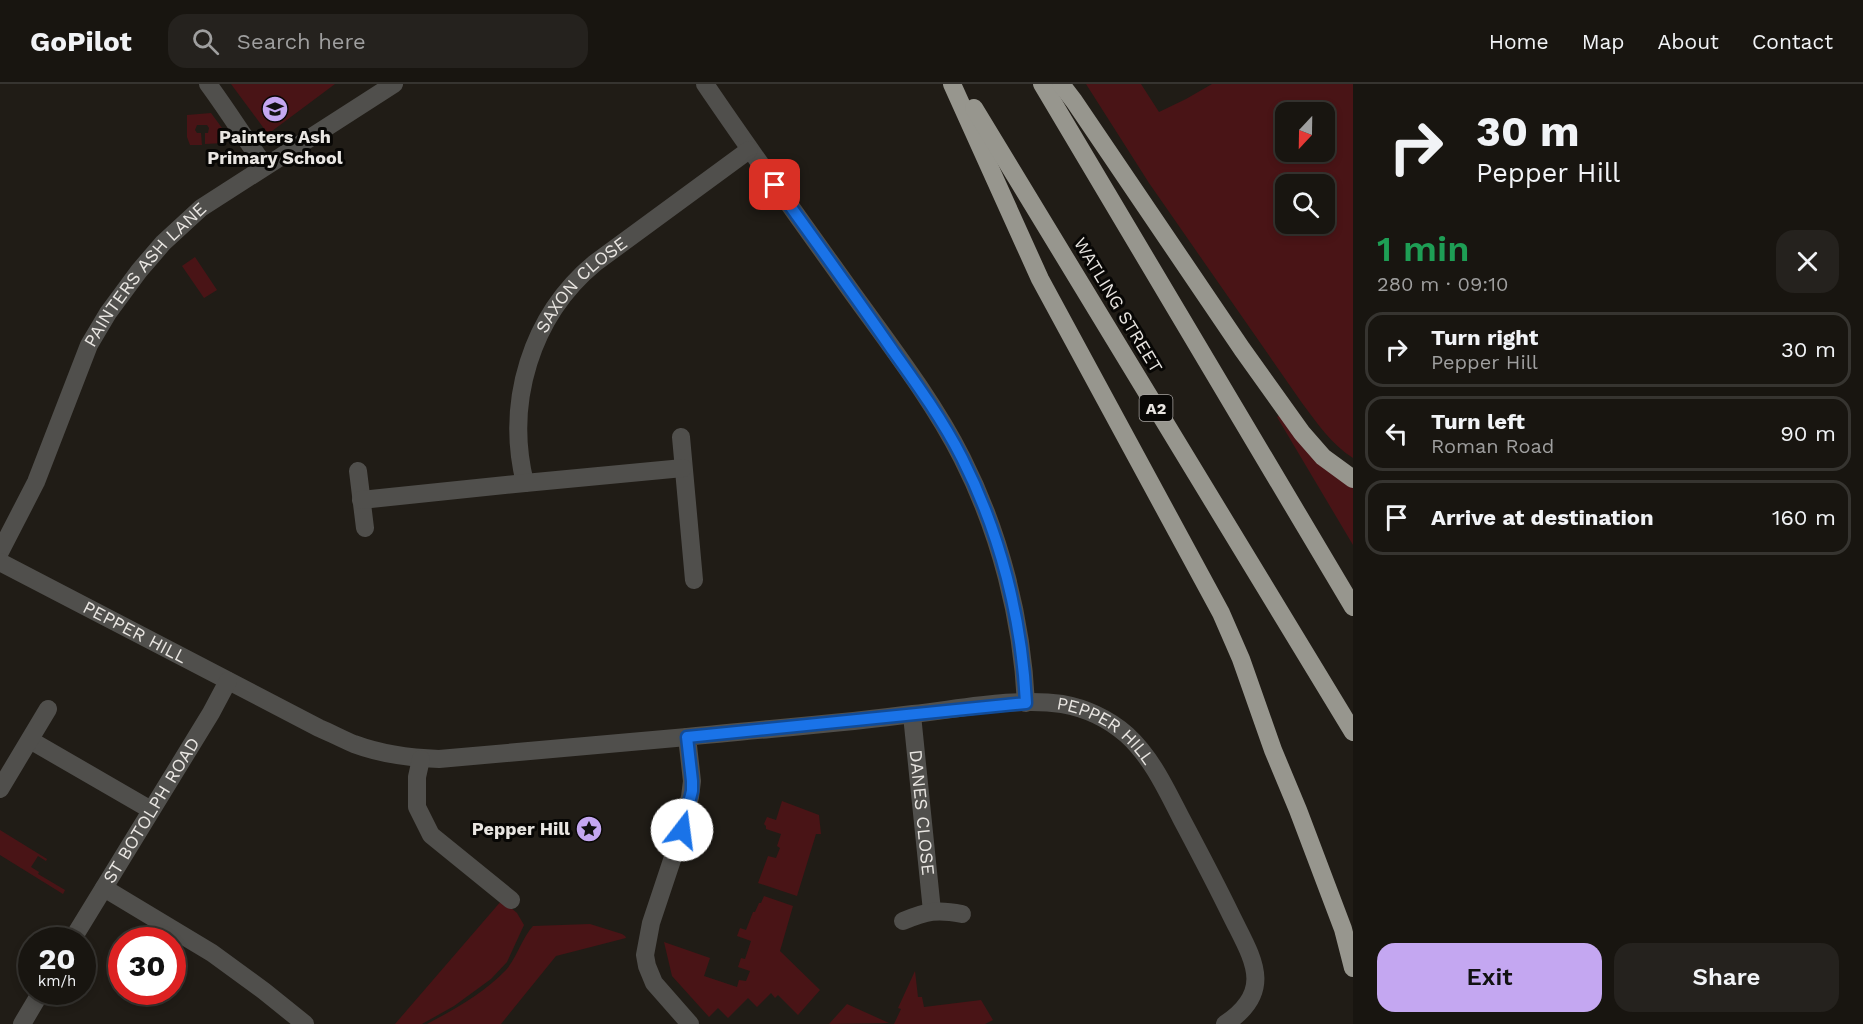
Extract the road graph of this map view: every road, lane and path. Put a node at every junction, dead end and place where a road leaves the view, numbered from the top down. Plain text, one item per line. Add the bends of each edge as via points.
1 (208, 84) edge
2 (394, 84) edge
3 (705, 84) edge
4 (952, 84) edge
5 (959, 84) edge
6 (1042, 84) edge
7 (1061, 84) edge
8 (749, 150) junction
9 (265, 166) junction
10 (681, 437) dead end
11 (683, 468) junction
12 (358, 471) dead end
13 (1353, 479) edge
14 (525, 483) junction
15 (361, 500) junction
16 (364, 528) dead end
17 (0, 552) edge
18 (0, 562) edge
19 (694, 580) dead end
20 (1353, 607) edge
21 (228, 681) junction
22 (1026, 703) junction
23 (48, 709) dead end
24 (912, 714) junction
25 (1353, 732) edge
26 (687, 737) junction
27 (30, 740) junction
28 (421, 759) junction
29 (0, 789) edge
30 (151, 810) junction
31 (104, 888) junction
32 (511, 900) dead end
33 (932, 911) junction
34 (962, 914) dead end
35 (903, 921) dead end
36 (80, 927) edge
37 (1353, 968) edge
38 (33, 1005) edge
39 (22, 1024) edge
40 (305, 1024) edge
41 (690, 1024) edge
42 (1225, 1024) edge

1 - 9 street
2 - 9 street, PAINTERS ASH LANE
3 - 8 street
4 - 37 highway via 1040,279 1221,614 1343,929
5 - 25 highway, WATLING STREET / A2
6 - 20 highway
7 - 13 highway via 1302,433 1323,457
8 - 14 street, SAXON CLOSE via 589,267 552,310 530,356 522,387 518,447
8 - 22 street via 911,376 961,457 986,512 1003,565 1020,647
9 - 17 street, PAINTERS ASH LANE via 189,218 139,271 108,313 87,350 36,482
10 - 11 street
11 - 14 street
11 - 19 street
12 - 15 street
14 - 15 street
15 - 16 street
18 - 21 street, PEPPER HILL
21 - 28 street, PEPPER HILL via 355,744
21 - 30 street, ST BOTOLPH ROAD
22 - 24 street, PEPPER HILL
22 - 42 street, PEPPER HILL via 1063,705 1100,717 1128,736 1151,763 1255,966 1255,985 1249,1001 1243,1011
23 - 27 street
24 - 26 street, PEPPER HILL
24 - 33 street, DANES CLOSE
26 - 28 street, PEPPER HILL
26 - 41 street via 690,797 645,955 654,983
27 - 29 street
27 - 30 street
28 - 32 street via 417,807 431,835
30 - 31 street, ST BOTOLPH ROAD
31 - 36 street, ST BOTOLPH ROAD
31 - 40 street via 212,953
33 - 34 street
33 - 35 street
38 - 39 street

